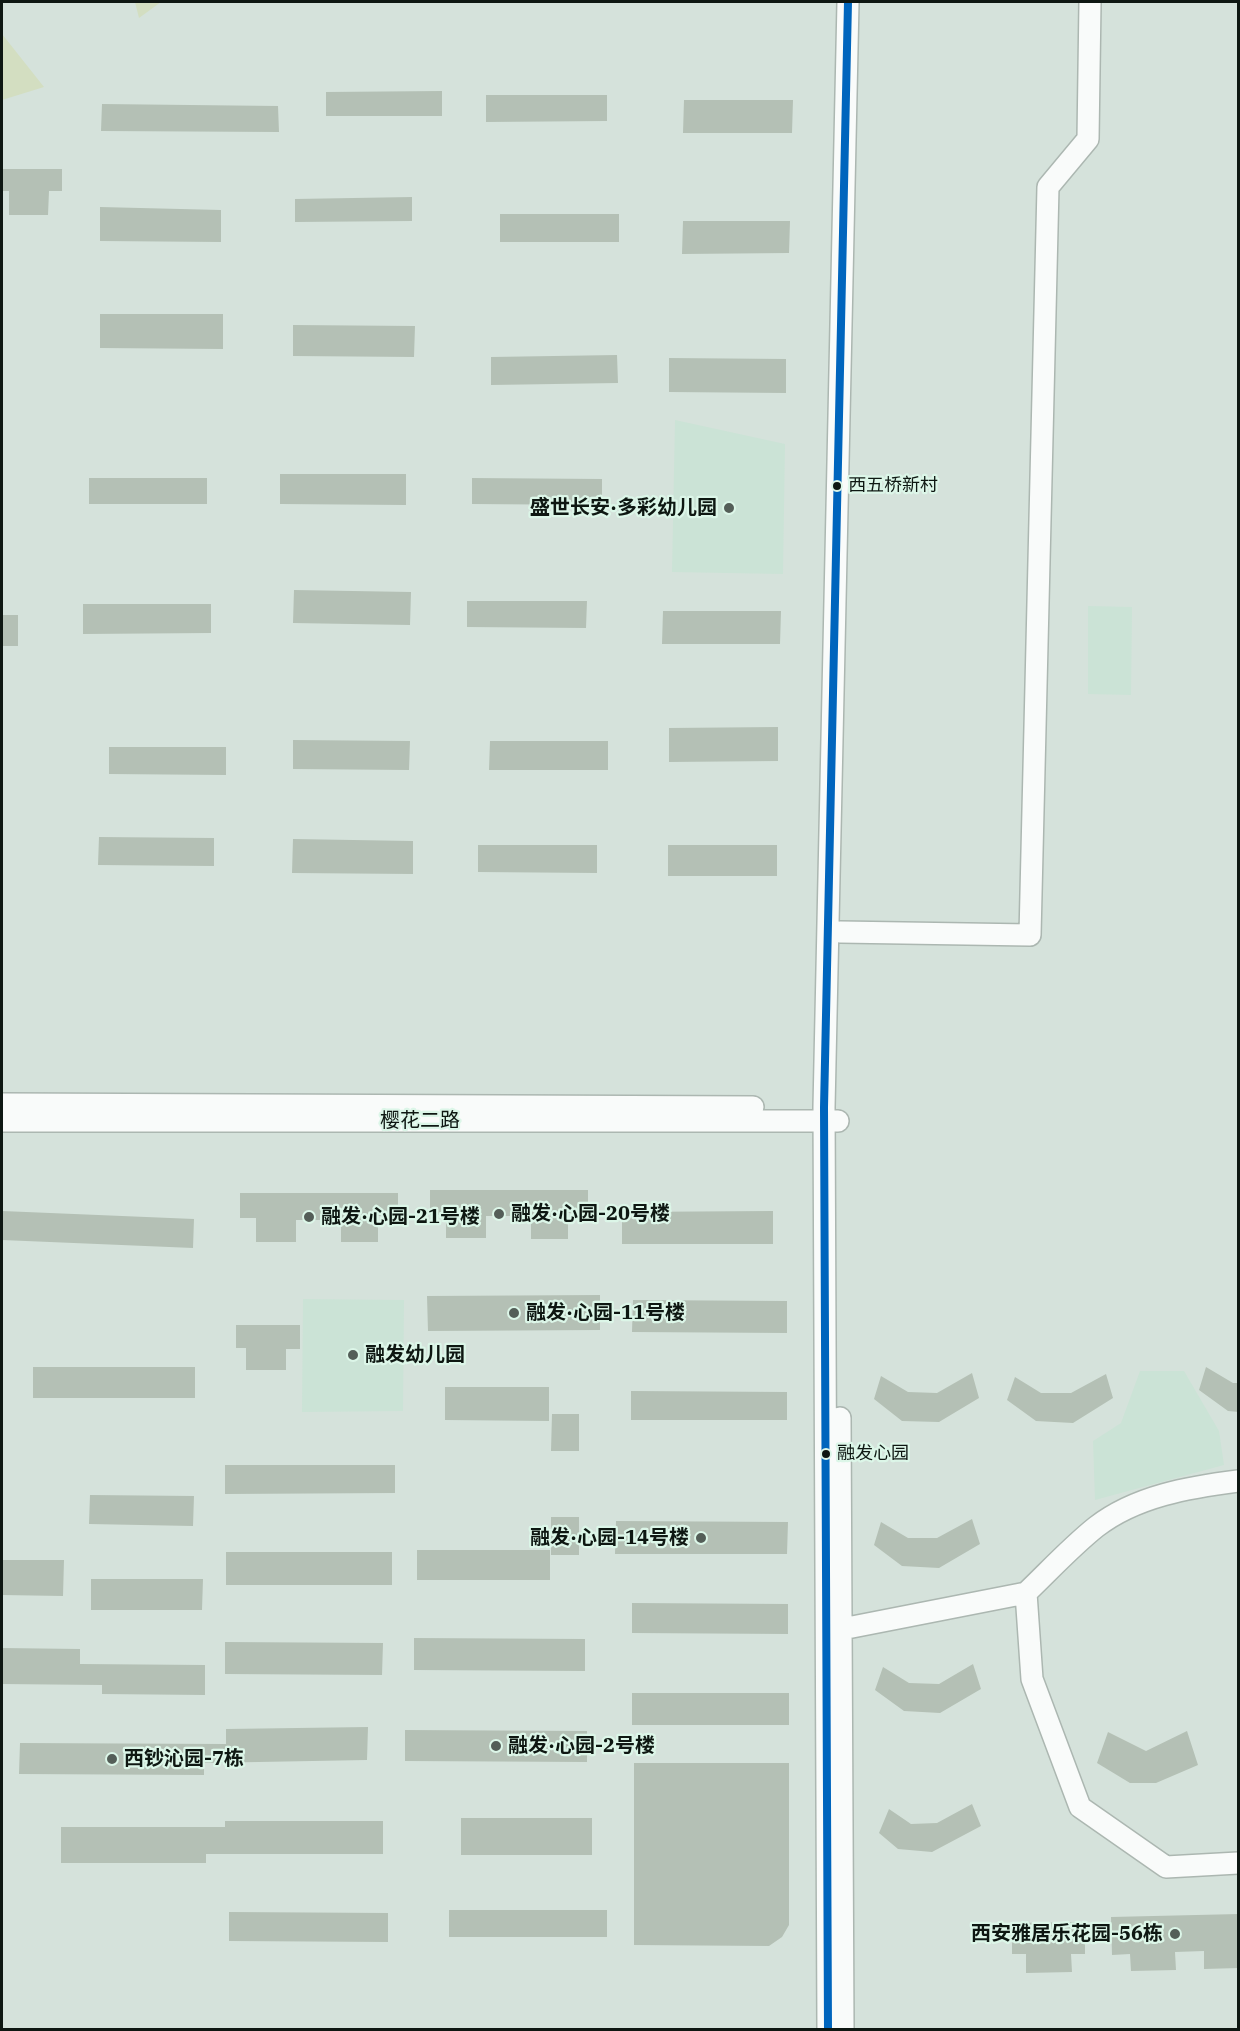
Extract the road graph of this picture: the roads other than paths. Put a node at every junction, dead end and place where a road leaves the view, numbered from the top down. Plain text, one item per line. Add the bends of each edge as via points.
1 (848, 2) edge
2 (860, 2) edge
3 (1090, 2) edge
4 (840, 932) junction
5 (2, 1104) edge
6 (831, 1114) junction
7 (2, 1121) edge
8 (1239, 1481) edge
9 (1026, 1593) junction
10 (842, 1629) junction
11 (1239, 1863) edge
12 (828, 2030) edge
13 (843, 2030) edge

1 - 6 street
2 - 4 street
3 - 4 street via 1088,139 1048,187 1030,935
4 - 6 street
5 - 6 street, 樱花二路
6 - 7 street, 樱花二路
6 - 10 street
6 - 12 street
8 - 9 street via 1175,1492 1134,1505 1075,1544
9 - 10 street
9 - 11 street via 1032,1679 1080,1807 1166,1867
10 - 13 street

